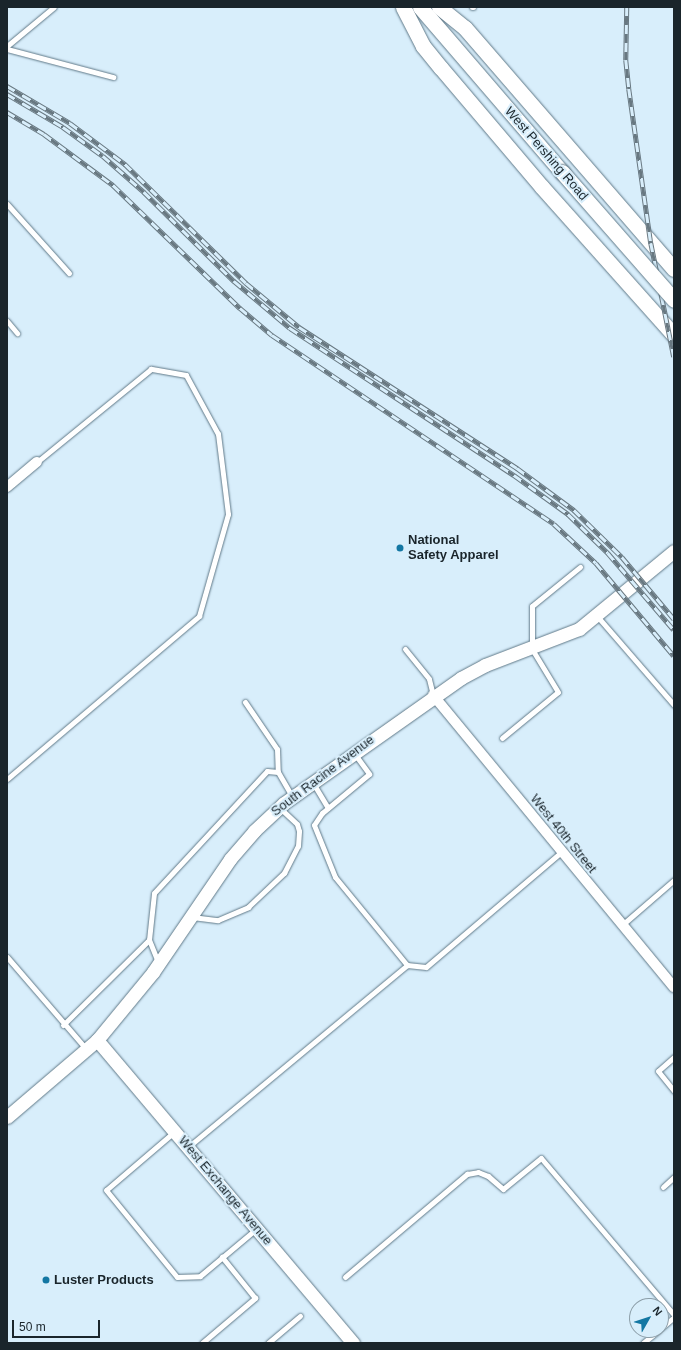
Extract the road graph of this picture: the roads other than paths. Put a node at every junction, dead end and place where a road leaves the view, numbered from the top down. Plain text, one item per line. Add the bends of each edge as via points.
1 (54, 7) edge
2 (403, 7) edge
3 (420, 7) edge
4 (439, 7) edge
5 (7, 47) edge
6 (114, 77) dead end
7 (7, 204) edge
8 (674, 269) edge
9 (69, 273) dead end
10 (674, 300) edge
11 (7, 321) edge
12 (17, 333) dead end
13 (674, 335) edge
14 (37, 462) joint
15 (7, 487) edge
16 (674, 551) edge
17 (580, 567) dead end
18 (597, 616) junction
19 (405, 649) dead end
20 (532, 649) junction
21 (434, 695) junction
22 (245, 702) dead end
23 (674, 705) edge
24 (502, 738) dead end
25 (353, 753) junction
26 (278, 772) junction
27 (7, 779) edge
28 (313, 782) junction
29 (292, 796) junction
30 (279, 807) junction
31 (328, 808) junction
32 (561, 852) junction
33 (674, 880) edge
34 (191, 916) junction
35 (622, 925) junction
36 (149, 940) junction
37 (7, 957) edge
38 (159, 963) junction
39 (407, 965) junction
40 (674, 987) edge
41 (63, 1025) junction
42 (97, 1040) junction
43 (86, 1050) junction
44 (674, 1057) edge
45 (674, 1091) edge
46 (7, 1117) edge
47 (174, 1131) junction
48 (188, 1147) junction
49 (674, 1177) edge
50 (663, 1187) dead end
51 (257, 1228) junction
52 (222, 1258) junction
53 (345, 1277) dead end
54 (300, 1316) dead end
55 (674, 1316) edge
56 (202, 1343) edge
57 (268, 1343) edge
58 (353, 1343) edge

1 - 5 lane
2 - 13 main road via 423,46 441,68 542,187
3 - 10 main road, West Pershing Road, bridge
4 - 8 main road via 465,28
5 - 6 lane
7 - 9 lane
11 - 12 lane
14 - 15 street
14 - 27 lane via 151,369 186,375 218,434 228,514 199,616
16 - 18 street, South Racine Avenue
17 - 20 lane via 532,606
18 - 20 street, South Racine Avenue via 579,629
18 - 23 lane
19 - 21 lane via 429,678
20 - 21 street, South Racine Avenue via 485,665
20 - 24 lane via 558,692
21 - 25 street, South Racine Avenue
21 - 32 street, West 40th Street
22 - 26 lane via 277,748
25 - 28 street, South Racine Avenue
25 - 31 lane via 369,774
26 - 29 lane
26 - 36 lane via 267,771 154,893
28 - 29 street, South Racine Avenue
28 - 31 lane
29 - 30 street, South Racine Avenue
30 - 34 street, South Racine Avenue via 230,859
30 - 34 lane via 297,824 299,831 298,846 284,873 248,907 218,920
31 - 39 lane via 316,819 314,825 335,877
32 - 35 street, West 40th Street
32 - 39 lane via 426,967
33 - 35 lane
34 - 38 street, South Racine Avenue
35 - 40 street, West 40th Street
36 - 38 lane
36 - 41 lane
37 - 41 lane
38 - 42 street, South Racine Avenue
39 - 48 lane
41 - 43 lane
42 - 43 street, South Racine Avenue
42 - 47 street, West Exchange Avenue
43 - 46 street, South Racine Avenue
44 - 45 lane via 658,1071
47 - 48 street, West Exchange Avenue
47 - 52 lane via 106,1190 177,1277 200,1276
48 - 51 street, West Exchange Avenue
49 - 50 lane
51 - 52 lane
51 - 58 street, West Exchange Avenue
52 - 56 lane via 255,1298
53 - 55 lane via 467,1174 478,1172 488,1176 503,1190 541,1158
54 - 57 lane

